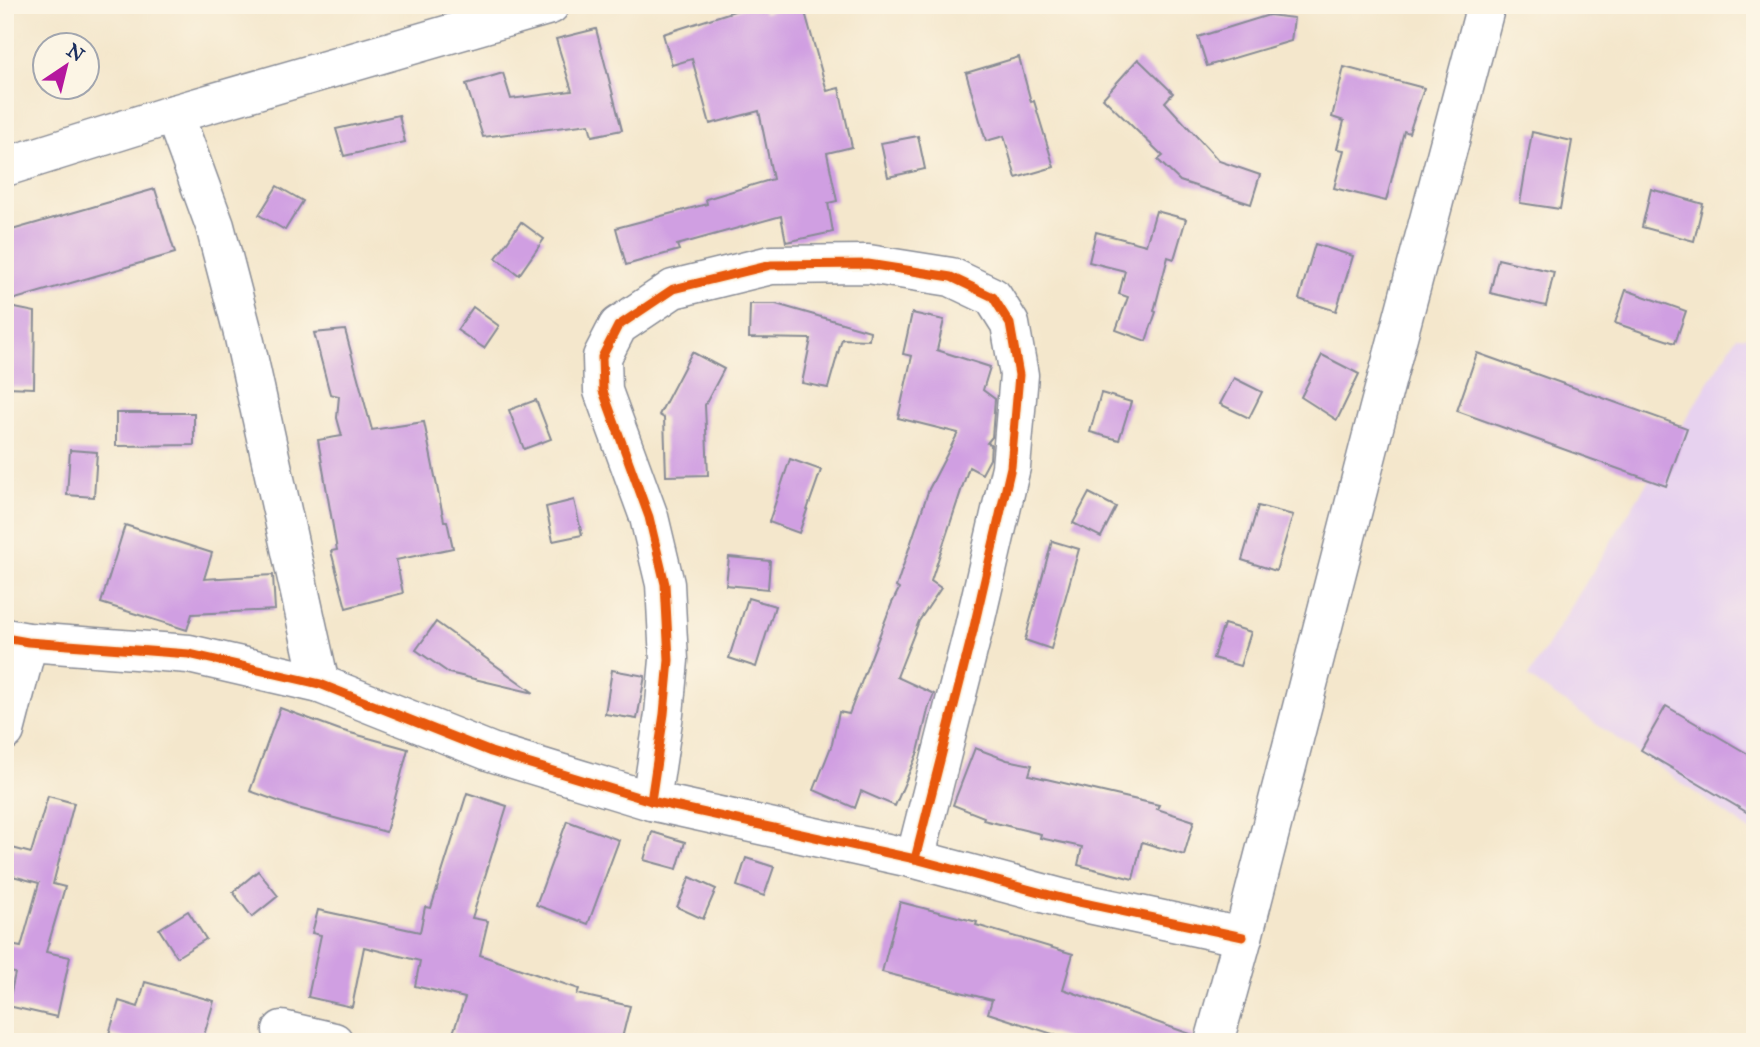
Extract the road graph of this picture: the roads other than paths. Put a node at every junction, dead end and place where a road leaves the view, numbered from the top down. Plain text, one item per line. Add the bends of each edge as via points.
1 (550, 5) edge
2 (1486, 5) edge
3 (174, 114) junction
4 (5, 167) edge
5 (17, 640) edge
6 (320, 684) junction
7 (5, 731) edge
8 (651, 801) junction
9 (915, 859) junction
10 (1243, 937) junction
11 (282, 1030) dead end
12 (334, 1042) edge
13 (1214, 1042) edge

1 - 3 street
2 - 10 street
3 - 4 street
3 - 6 street via 215,226 243,333
5 - 6 street via 189,654
5 - 7 street
6 - 8 street via 491,752
8 - 9 street
8 - 9 street via 669,660 665,584 649,517 603,391 602,357 618,326 673,289 771,265 868,264 951,277 993,297 1010,324 1019,375 1011,467
9 - 10 street
10 - 13 street
11 - 12 street

